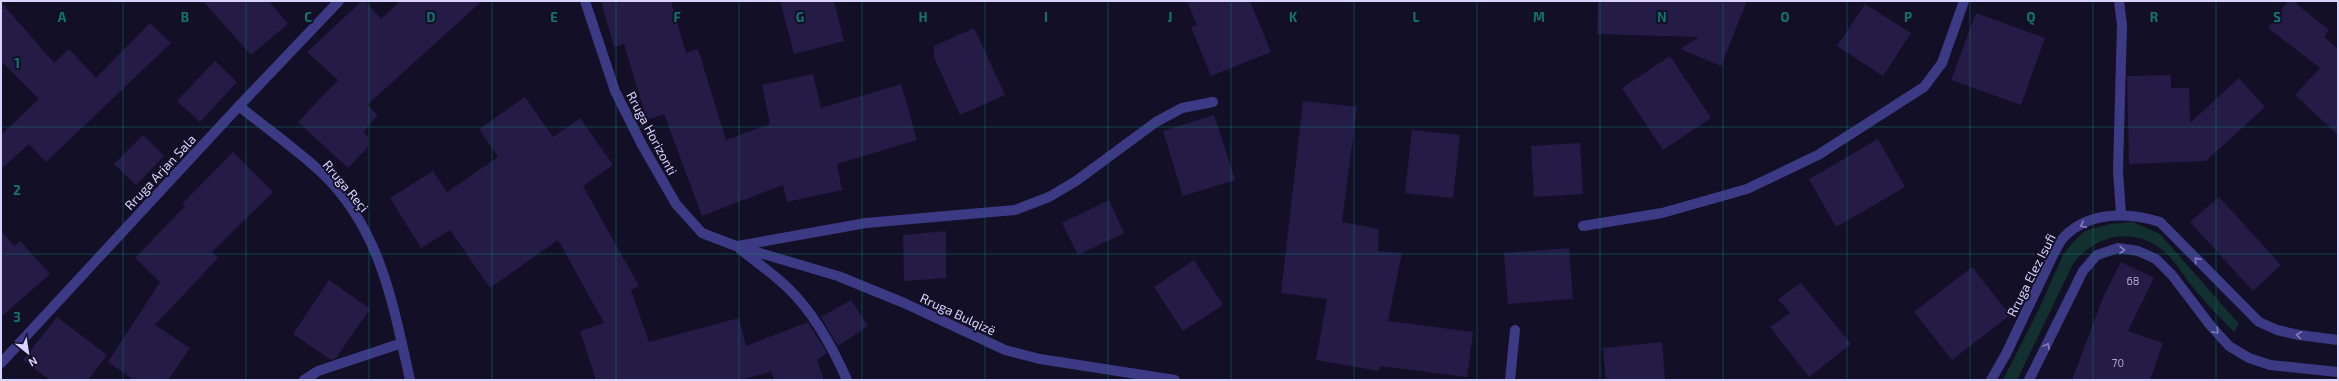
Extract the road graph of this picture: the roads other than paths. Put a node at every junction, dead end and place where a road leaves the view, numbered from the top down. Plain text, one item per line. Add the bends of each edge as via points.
1 (339, 1) edge
2 (585, 1) edge
3 (1964, 1) edge
4 (2119, 1) edge
5 (1213, 102) dead end
6 (239, 106) junction
7 (2120, 214) junction
8 (1583, 226) dead end
9 (736, 246) junction
10 (1514, 330) dead end
11 (2338, 340) edge
12 (402, 343) junction
13 (1, 363) edge
14 (2338, 372) edge
15 (304, 380) edge
16 (410, 380) edge
17 (847, 380) edge
18 (1175, 380) edge
19 (1510, 380) edge
20 (1991, 380) edge
21 (2029, 380) edge

1 - 6 street, Rruga Arjan Sala
2 - 9 street, Rruga Horizonti via 615,91 676,204 702,233
3 - 8 street via 1942,63 1924,87 1818,155 1747,189 1662,213
4 - 7 street via 2122,25 2118,171
5 - 9 street via 1182,108 1156,122 1076,181 1048,197 1014,210 866,223
6 - 12 street, Rruga Reçi via 322,174 354,212 376,250 391,295
6 - 13 street, Rruga Arjan Sala
11 -> 7 street, Rruga Elez Isufi via 2277,330 2259,322 2160,222 2142,216
7 -> 20 street, Rruga Elez Isufi via 2100,217 2064,237 2054,252
9 - 17 street via 790,289 815,320
9 - 18 street, Rruga Bulqizë via 838,276 904,303 1005,350 1040,359
10 - 19 street
12 - 15 street via 318,371
12 - 16 street, Rruga Reçi
21 -> 14 street via 2083,271 2097,255 2118,248 2138,251 2156,259 2229,346 2249,358 2270,365

